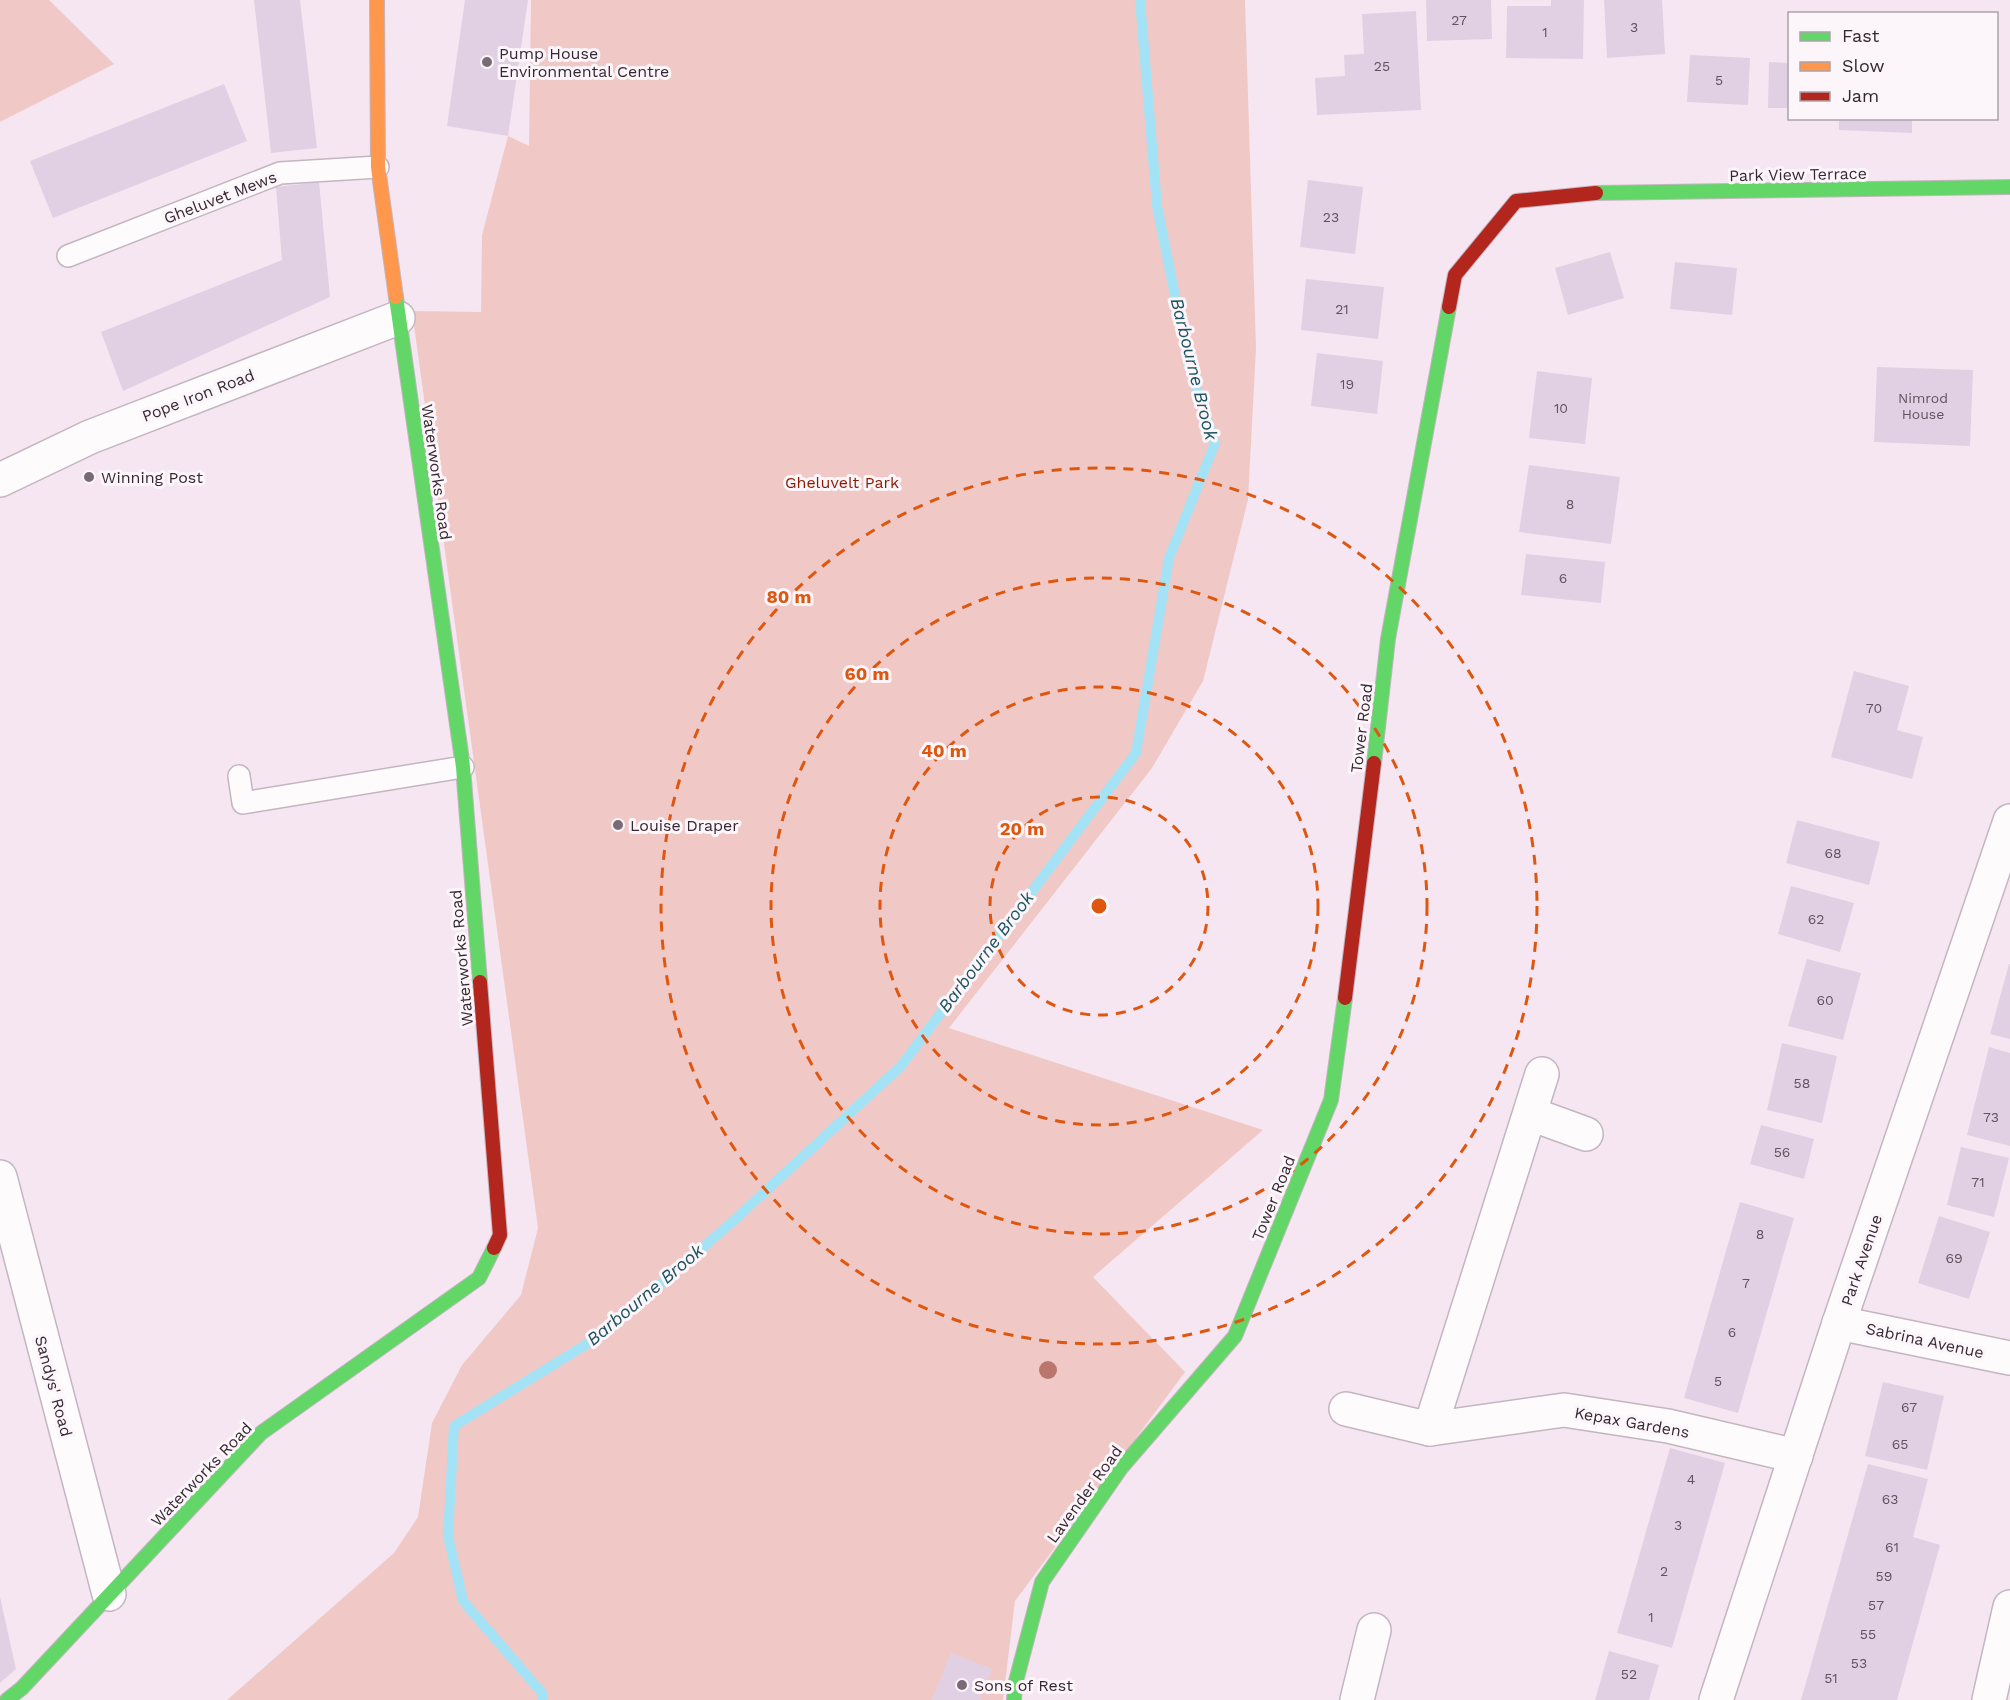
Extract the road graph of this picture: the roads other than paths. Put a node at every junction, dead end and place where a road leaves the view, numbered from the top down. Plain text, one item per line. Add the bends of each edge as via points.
1 (377, 0) edge
2 (378, 167) junction
3 (2010, 187) edge
4 (1586, 193) joint
5 (68, 256) dead end
6 (398, 318) junction
7 (0, 480) edge
8 (463, 767) junction
9 (239, 776) dead end
10 (2010, 825) edge
11 (1542, 1074) dead end
12 (1531, 1114) junction
13 (1586, 1134) dead end
14 (0, 1177) edge
15 (1839, 1323) junction
16 (1235, 1336) joint
17 (2010, 1358) edge
18 (1346, 1409) dead end
19 (1430, 1430) junction
20 (1796, 1456) junction
21 (109, 1594) junction
22 (2010, 1608) edge
23 (1374, 1630) dead end
24 (8, 1700) edge
25 (1014, 1700) edge
26 (1357, 1700) edge
27 (1716, 1700) edge
28 (1989, 1700) edge

1 - 2 street, Waterworks Road
2 - 5 lane, Gheluvet Mews via 280,173
2 - 6 street, Waterworks Road
3 - 4 street, Park View Terrace
4 - 16 street, Tower Road via 1516,201 1455,275 1388,639 1331,1100
6 - 7 street, Pope Iron Road via 90,437
6 - 8 street, Waterworks Road
8 - 9 lane via 243,803
8 - 21 street, Waterworks Road via 500,1235 480,1278 261,1433
10 - 15 street, Park Avenue
11 - 12 street
12 - 13 street
12 - 19 street
14 - 21 street, Sandys' Road
15 - 17 street, Sabrina Avenue
15 - 20 street, Park Avenue
16 - 25 street, Lavender Road via 1121,1468 1042,1582
18 - 19 street, Kepax Gardens
19 - 20 street, Kepax Gardens via 1564,1410 1668,1426
20 - 27 street, Park Avenue
21 - 24 street, Waterworks Road
22 - 28 street
23 - 26 street

